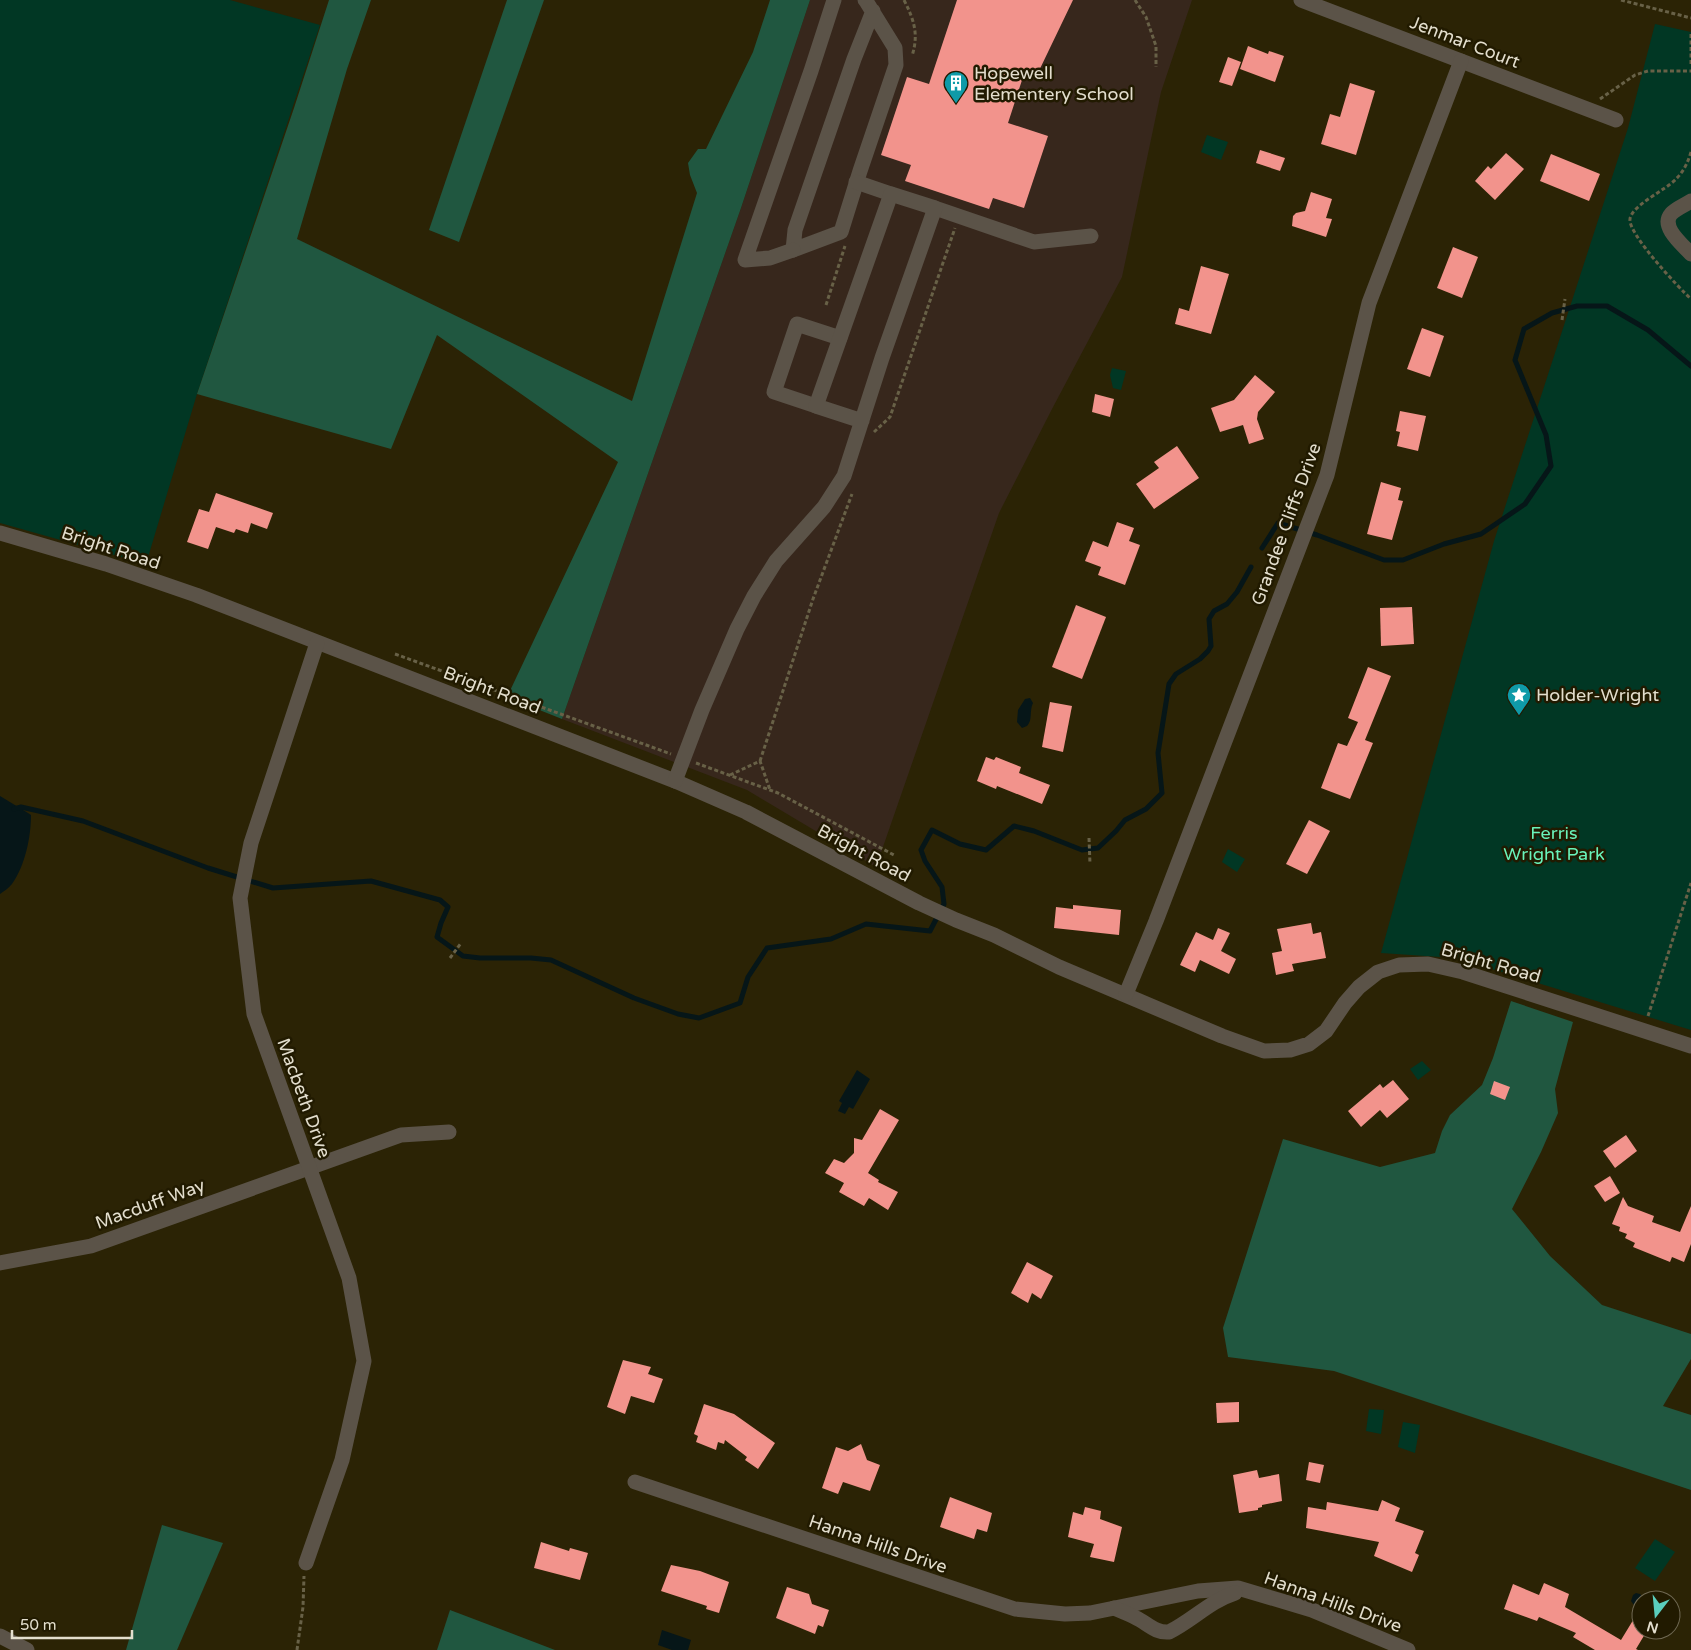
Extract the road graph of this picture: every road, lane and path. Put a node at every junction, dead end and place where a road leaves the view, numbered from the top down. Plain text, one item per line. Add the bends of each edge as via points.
1 (834, 0) edge
2 (904, 0) edge
3 (1135, 0) edge
4 (1300, 0) edge
5 (1622, 0) edge
6 (906, 5) dead end
7 (869, 6) edge
8 (1691, 18) edge
9 (1691, 34) edge
10 (1461, 61) junction
11 (1691, 65) edge
12 (1156, 67) dead end
13 (1691, 71) edge
14 (1588, 109) junction
15 (1616, 120) dead end
16 (856, 182) junction
17 (891, 194) junction
18 (1691, 201) edge
19 (935, 208) junction
20 (959, 216) junction
21 (1090, 236) dead end
22 (793, 250) junction
23 (1691, 254) edge
24 (1566, 299) dead end
25 (1562, 320) dead end
26 (840, 338) junction
27 (816, 406) junction
28 (862, 422) junction
29 (872, 434) dead end
30 (852, 492) dead end
31 (0, 532) edge
32 (316, 643) junction
33 (394, 654) dead end
34 (684, 759) junction
35 (760, 761) junction
36 (730, 775) junction
37 (675, 781) junction
38 (770, 790) junction
39 (1089, 838) dead end
40 (894, 855) dead end
41 (1090, 864) dead end
42 (1691, 883) edge
43 (462, 943) dead end
44 (450, 958) dead end
45 (1126, 994) junction
46 (1643, 1031) junction
47 (1691, 1046) edge
48 (449, 1132) dead end
49 (309, 1167) junction
50 (0, 1263) edge
51 (635, 1482) dead end
52 (306, 1563) joint
53 (1241, 1589) junction
54 (1114, 1608) junction
55 (0, 1636) edge
56 (27, 1650) edge
57 (297, 1650) edge
58 (1408, 1650) edge

1 - 22 street via 746,260 770,258
2 - 6 path
3 - 12 path via 1146,17 1156,46
4 - 10 street, Jenmar Court
5 - 8 path
7 - 16 street via 895,48 896,65
7 - 22 street via 795,230
9 - 11 path
10 - 14 street, Jenmar Court
10 - 45 street, Grandee Cliffs Drive via 1369,303 1327,475
13 - 14 path via 1648,71 1635,75
14 - 15 street, Jenmar Court
16 - 17 street
16 - 22 street via 841,232
17 - 19 street
17 - 26 street
18 - 23 street via 1670,214 1668,222 1670,230
19 - 20 street
19 - 28 street
20 - 21 street via 1034,242
20 - 29 path via 890,417
24 - 25 path
26 - 27 street
26 - 27 street via 797,324 774,392
27 - 28 street
28 - 34 street via 844,476 824,507 776,561 754,596 702,710
30 - 35 path
31 - 32 street, Bright Road via 196,595
32 - 37 street, Bright Road
32 - 49 street, Macbeth Drive via 251,843 240,898 254,1014
33 - 34 path
34 - 36 path
34 - 37 street
35 - 36 path
35 - 38 path
36 - 38 path
37 - 45 street, Bright Road via 746,812 956,920
38 - 40 path
39 - 41 path
42 - 46 path
43 - 44 path
45 - 46 street, Bright Road via 1264,1051 1290,1050 1308,1044 1326,1031 1359,987 1378,972 1399,965 1428,964 1463,972
46 - 47 street, Bright Road
48 - 49 street, Macduff Way via 401,1136
49 - 50 street, Macduff Way via 91,1246
49 - 52 street, Macbeth Drive via 349,1278 364,1361 342,1460
51 - 54 street, Hanna Hills Drive via 1015,1609 1065,1614
52 - 57 path
53 - 54 street, Hanna Hills Drive via 1198,1591
53 - 54 street, Hanna Hills Drive via 1164,1633
53 - 58 street, Hanna Hills Drive via 1312,1610
55 - 56 street

